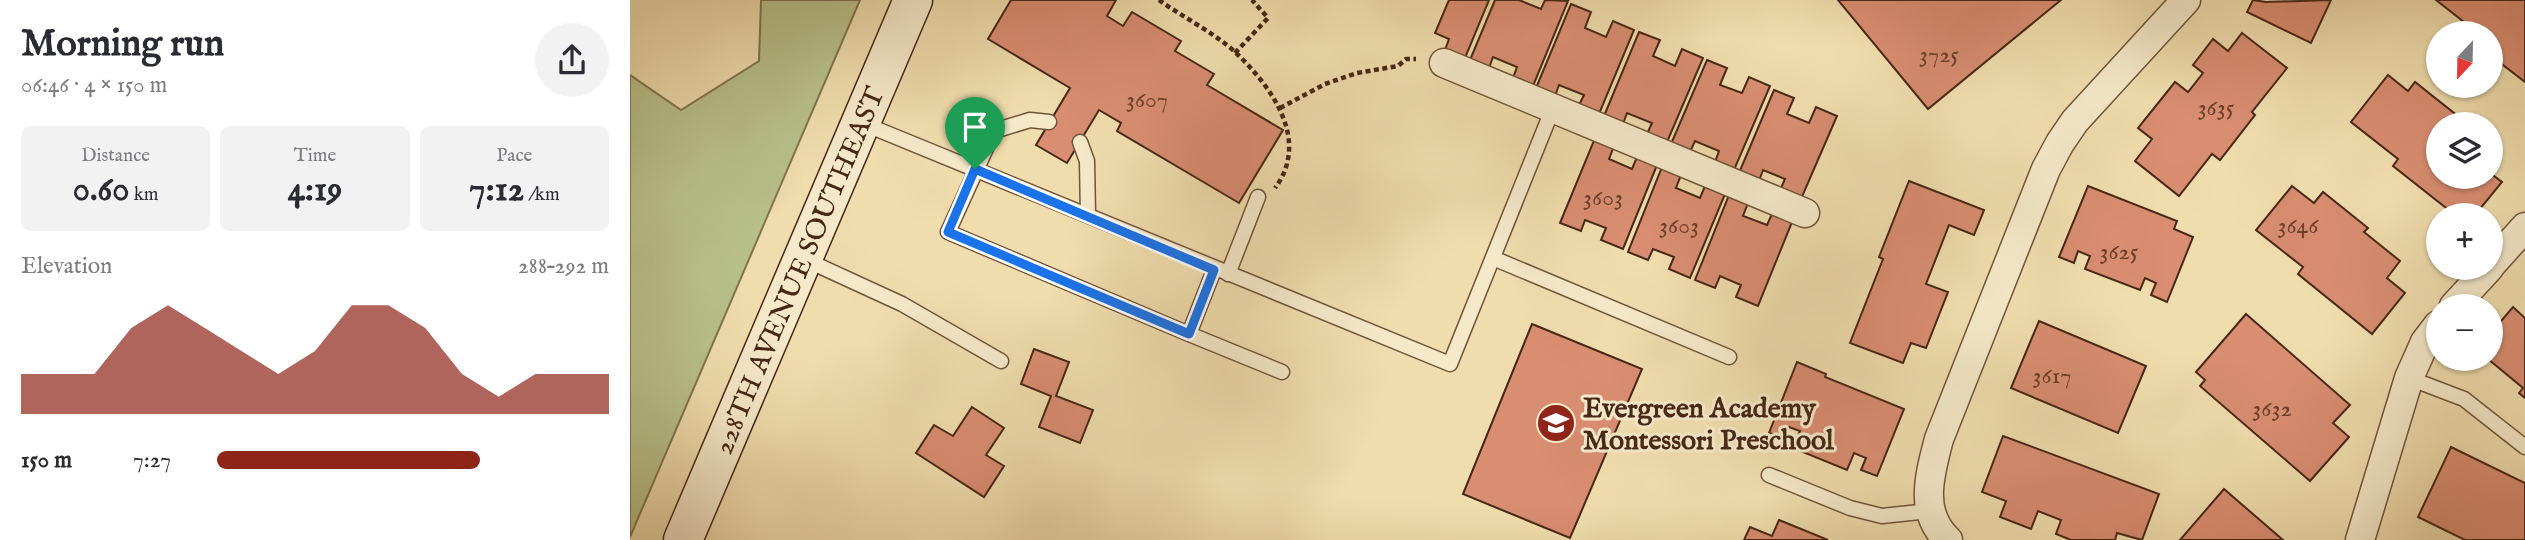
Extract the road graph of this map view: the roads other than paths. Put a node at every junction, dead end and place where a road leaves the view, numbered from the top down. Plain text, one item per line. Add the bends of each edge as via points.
1 (913, 0) edge
2 (2186, 0) edge
3 (1444, 63) road end
4 (1553, 108) junction
5 (861, 122) junction
6 (1049, 122) dead end
7 (1080, 142) dead end
8 (975, 169) junction
9 (1258, 197) road end
10 (1805, 213) dead end
11 (1088, 215) junction
12 (2522, 237) edge
13 (2503, 255) edge
14 (1493, 258) junction
15 (803, 259) junction
16 (1221, 272) junction
17 (2478, 280) edge
18 (2465, 294) edge
19 (1189, 334) junction
20 (2426, 341) edge
21 (1729, 357) dead end
22 (1001, 361) dead end
23 (1282, 372) dead end
24 (2409, 378) junction
25 (2525, 447) edge
26 (1769, 475) dead end
27 (1929, 511) junction
28 (683, 540) edge
29 (1948, 540) edge
30 (2360, 540) edge

1 - 5 main road, 228TH AVENUE SOUTHEAST
2 - 27 street via 2075,121 2046,169 1939,439 1928,482
3 - 4 street
4 - 10 street
4 - 14 lane
5 - 8 lane
5 - 15 main road, 228TH AVENUE SOUTHEAST
6 - 8 lane via 1030,120 994,131
7 - 11 lane via 1087,161
8 - 11 lane
8 - 19 lane via 948,232
9 - 16 lane
11 - 16 lane
12 - 13 street
14 - 16 lane via 1450,365
14 - 21 lane
15 - 22 lane via 902,304
15 - 28 main road, 228TH AVENUE SOUTHEAST
16 - 19 lane
17 - 18 street
19 - 23 lane
20 - 24 street
24 - 25 lane via 2464,399
24 - 30 street
26 - 27 lane via 1882,516
27 - 29 street

